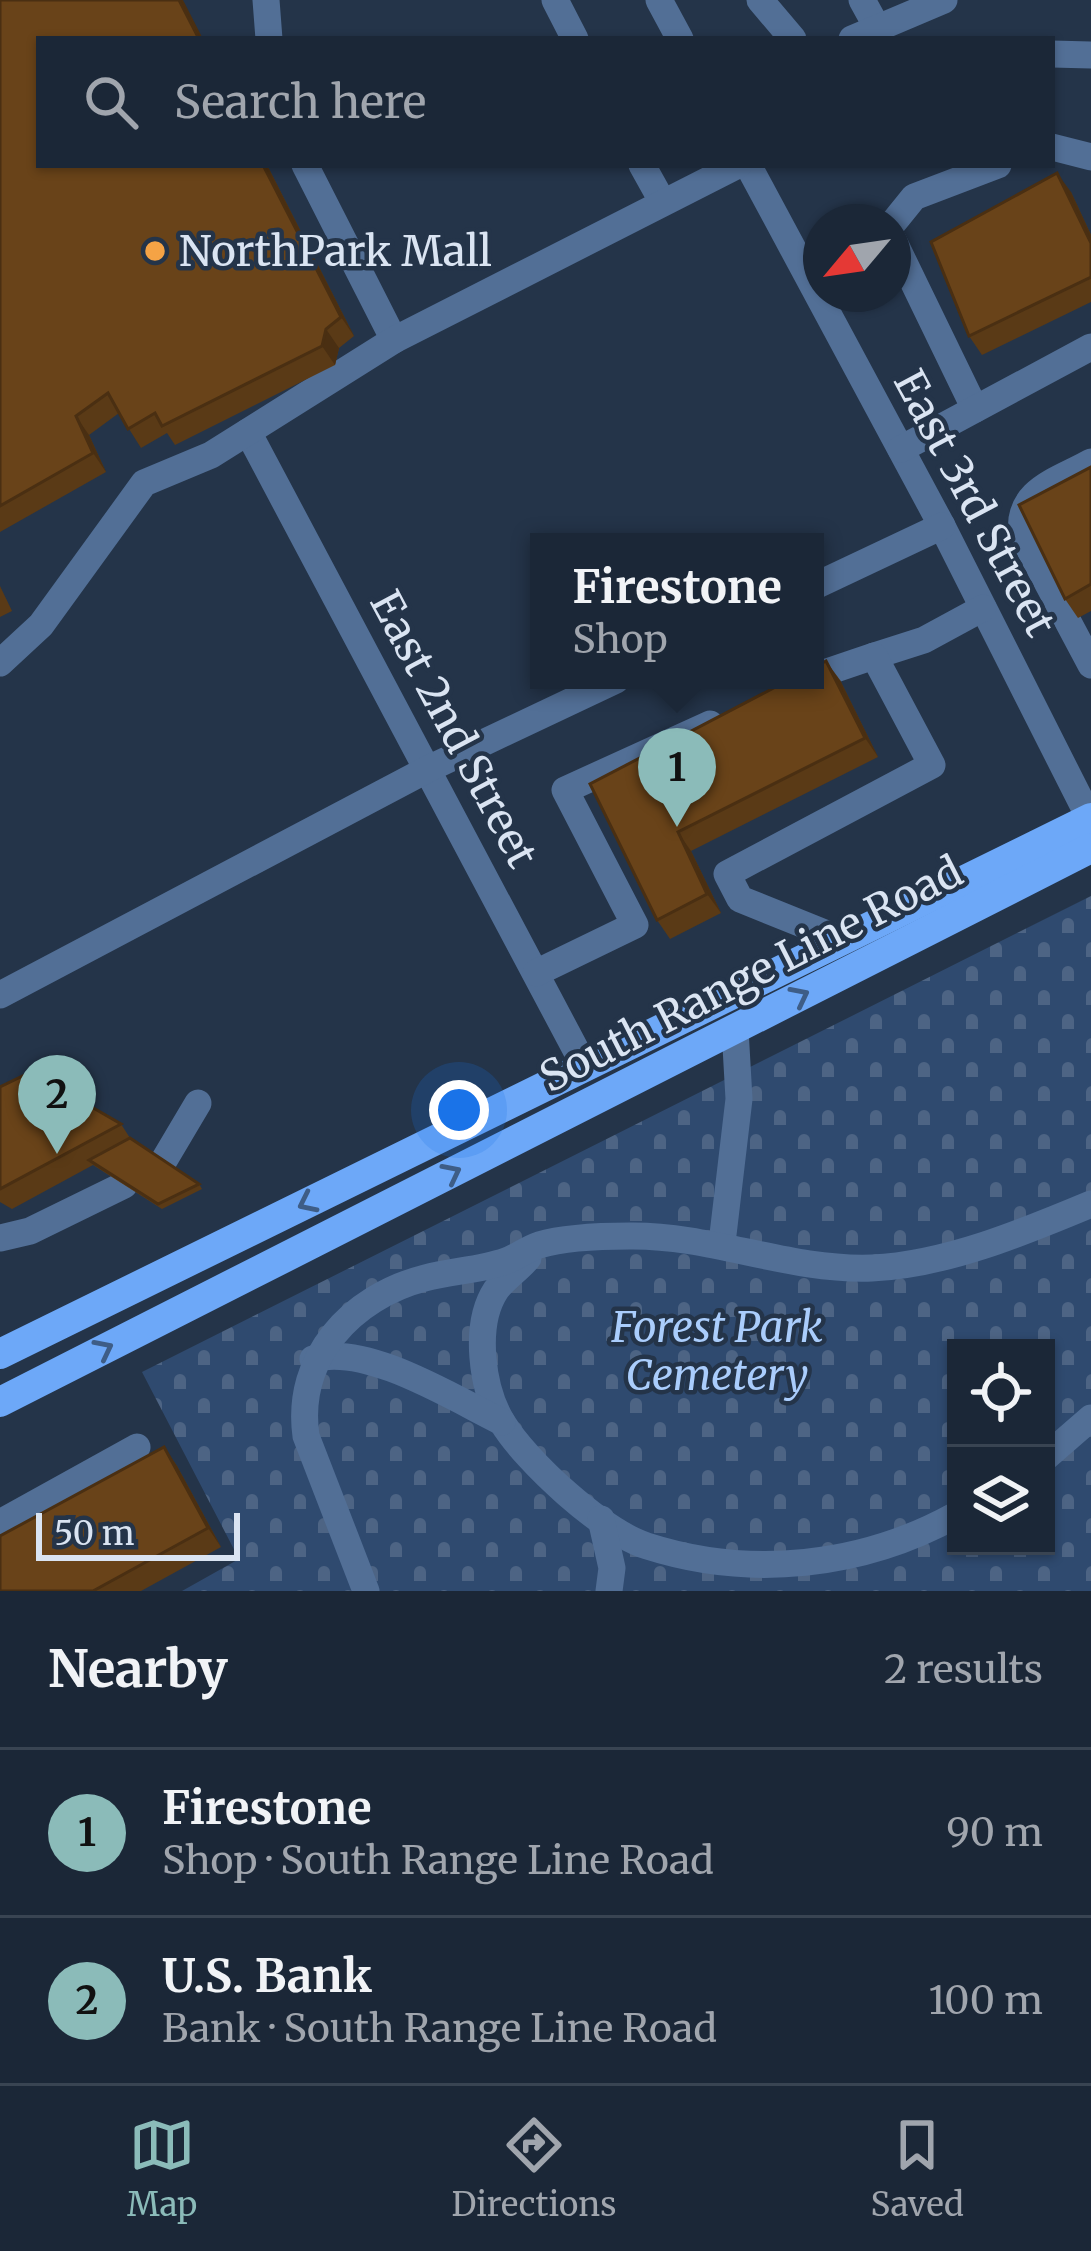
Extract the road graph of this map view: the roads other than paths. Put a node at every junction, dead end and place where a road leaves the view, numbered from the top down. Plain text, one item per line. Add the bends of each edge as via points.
1 (266, 0) edge
2 (555, 0) edge
3 (659, 0) edge
4 (760, 0) edge
5 (862, 0) edge
6 (944, 0) edge
7 (865, 34) edge
8 (269, 36) edge
9 (573, 36) edge
10 (678, 36) edge
11 (790, 36) edge
12 (1055, 54) edge
13 (1091, 55) edge
14 (1055, 148) edge
15 (1091, 157) edge
16 (307, 168) edge
17 (645, 168) edge
18 (732, 168) edge
19 (750, 168) edge
20 (990, 168) edge
21 (662, 201) junction
22 (908, 204) edge
23 (911, 277) edge
24 (394, 340) junction
25 (1089, 353) edge
26 (976, 409) junction
27 (248, 432) junction
28 (901, 449) junction
29 (1091, 462) edge
30 (942, 526) junction
31 (824, 582) edge
32 (983, 608) junction
33 (1087, 645) edge
34 (874, 656) junction
35 (0, 663) edge
36 (824, 673) edge
37 (597, 689) edge
38 (746, 707) edge
39 (428, 769) junction
40 (1090, 819) edge
41 (1091, 848) edge
42 (842, 940) junction
43 (536, 973) junction
44 (0, 995) edge
45 (735, 1029) junction
46 (585, 1067) junction
47 (198, 1103) dead end
48 (163, 1162) edge
49 (124, 1185) edge
50 (1091, 1204) edge
51 (0, 1238) edge
52 (722, 1243) junction
53 (538, 1245) junction
54 (0, 1354) edge
55 (313, 1359) junction
56 (0, 1402) edge
57 (1091, 1418) edge
58 (502, 1422) junction
59 (137, 1447) dead end
60 (1055, 1448) edge
61 (601, 1519) junction
62 (947, 1519) edge
63 (0, 1523) edge
64 (366, 1591) edge
65 (609, 1591) edge

1 - 8 street
2 - 9 street
3 - 10 street
4 - 11 street
5 - 7 street
6 - 7 street
12 - 13 street
14 - 15 street
16 - 24 street
17 - 21 street
18 - 21 street
19 - 28 street, East 3rd Street
20 - 22 street
21 - 24 street
23 - 26 street
24 - 27 street
25 - 26 street
26 - 28 street
27 - 35 street via 144,483 40,625
27 - 39 street, East 2nd Street
28 - 30 street, East 3rd Street
29 - 33 street via 1030,495 1019,514 1022,535
30 - 31 street
30 - 32 street, East 3rd Street
32 - 34 street
32 - 40 street, East 3rd Street
34 - 36 street
34 - 42 street via 932,765 727,874 740,899
37 - 39 street
38 - 43 street via 565,790 635,925
39 - 43 street, East 2nd Street
39 - 44 street
40 - 42 main road, South Range Line Road
45 -> 41 main road, South Range Line Road
42 - 46 main road, South Range Line Road
43 - 46 street, East 2nd Street
45 - 52 street via 739,1099
56 -> 45 main road, South Range Line Road
46 -> 54 main road, South Range Line Road
47 - 48 street
49 - 51 street via 30,1232
50 - 52 street via 921,1262 871,1268 746,1256
52 - 53 street via 632,1236
53 - 55 street via 505,1262 420,1279 372,1302
53 - 58 street via 496,1291 487,1318 483,1354
55 - 58 street via 338,1351
55 - 64 street via 302,1409 306,1436
57 - 60 street
58 - 61 street
59 - 63 street
61 - 62 street via 644,1545 778,1564 873,1551
61 - 65 street

